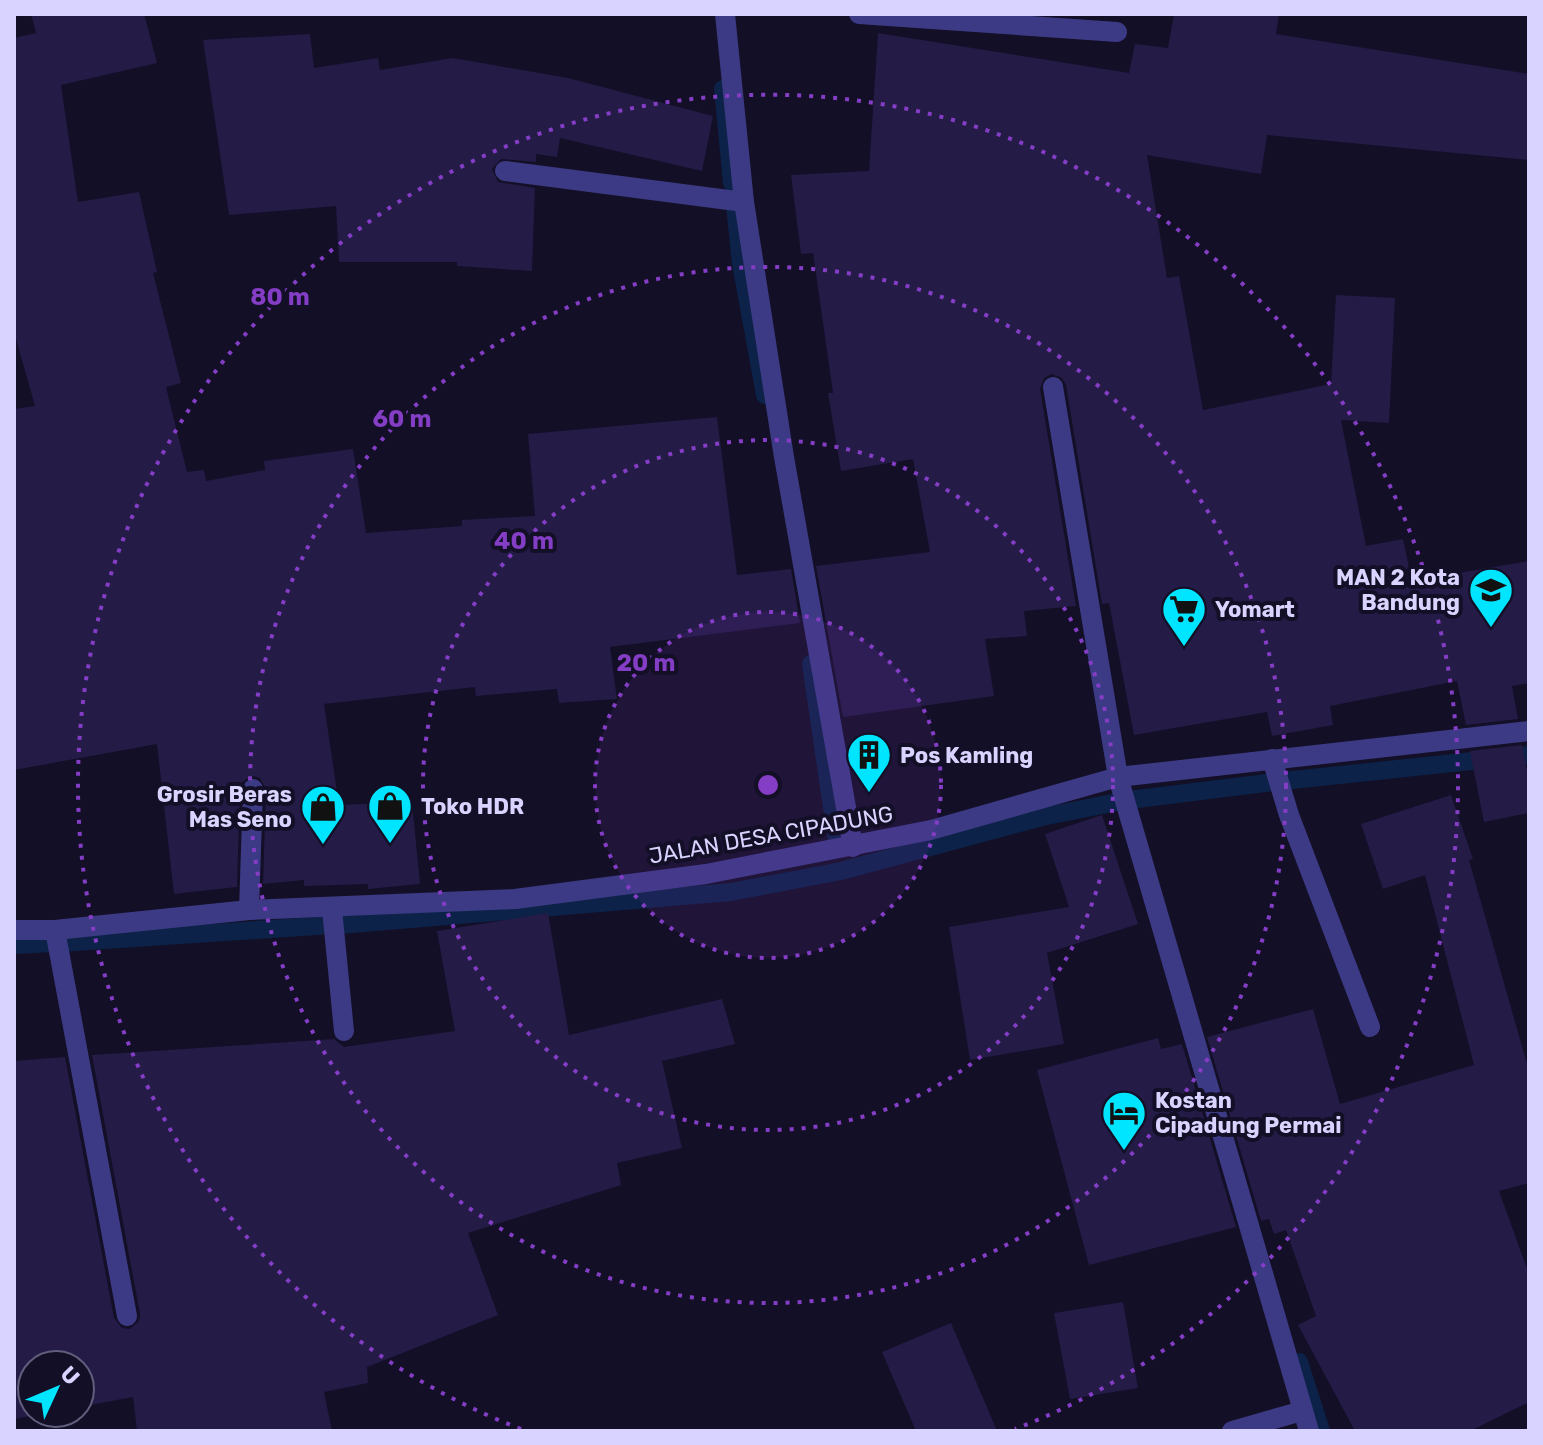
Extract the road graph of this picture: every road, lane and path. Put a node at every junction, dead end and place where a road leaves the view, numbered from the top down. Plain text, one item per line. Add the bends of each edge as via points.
1 (725, 14) edge
2 (859, 14) edge
3 (1117, 32) dead end
4 (505, 171) dead end
5 (744, 202) junction
6 (1053, 387) dead end
7 (1529, 731) edge
8 (1272, 759) junction
9 (1118, 777) junction
10 (253, 789) dead end
11 (853, 847) junction
12 (332, 909) junction
13 (249, 910) junction
14 (14, 930) edge
15 (55, 930) junction
16 (1370, 1027) dead end
17 (344, 1031) dead end
18 (127, 1316) dead end
19 (1302, 1411) junction
20 (1232, 1431) edge
21 (1309, 1431) edge

1 - 5 street
2 - 3 street
4 - 5 street
5 - 11 street
6 - 9 street
7 - 8 street, JALAN DESA CIPADUNG
8 - 9 street, JALAN DESA CIPADUNG
8 - 16 street
9 - 11 street, JALAN DESA CIPADUNG
9 - 19 street
10 - 13 street
11 - 12 street, JALAN DESA CIPADUNG via 706,874 515,899
12 - 13 street, JALAN DESA CIPADUNG
12 - 17 street
13 - 15 street, JALAN DESA CIPADUNG
14 - 15 street, JALAN DESA CIPADUNG
15 - 18 street
19 - 20 street
19 - 21 street

